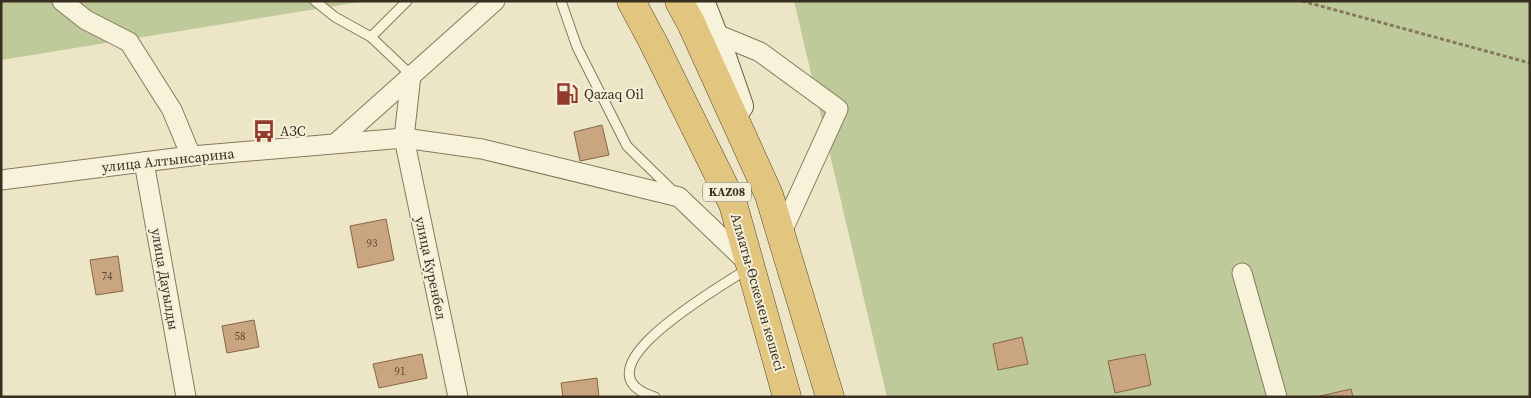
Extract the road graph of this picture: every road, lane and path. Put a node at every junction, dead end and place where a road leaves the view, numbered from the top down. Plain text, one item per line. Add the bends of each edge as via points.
1 (62, 1) edge
2 (315, 1) edge
3 (407, 1) edge
4 (495, 1) edge
5 (561, 1) edge
6 (631, 1) edge
7 (679, 1) edge
8 (701, 1) edge
9 (1302, 1) edge
10 (714, 33) junction
11 (372, 37) junction
12 (1530, 63) edge
13 (411, 75) junction
14 (404, 138) junction
15 (336, 143) junction
16 (191, 156) junction
17 (144, 162) junction
18 (1, 180) edge
19 (769, 195) junction
20 (679, 197) junction
21 (781, 234) junction
22 (751, 266) junction
23 (1242, 273) dead end
24 (186, 397) edge
25 (458, 397) edge
26 (655, 397) edge
27 (787, 397) edge
28 (830, 397) edge
29 (1277, 397) edge

1 - 16 street via 86,20 129,42 172,110
2 - 11 lane via 335,17
3 - 11 lane
4 - 13 street
5 - 20 lane via 577,47 627,146
6 - 22 highway, Алматы-Өскемен көшесі / KAZ08 via 733,204
7 - 19 highway, KAZ08
8 - 10 main road
9 - 12 path
10 - 19 main road
10 - 21 street via 760,52 838,109
11 - 13 lane
13 - 14 street, улица Куренбел
13 - 15 street
14 - 15 street, улица Алтынсарина
14 - 20 street, улица Алтынсарина via 482,149
14 - 25 street, улица Куренбел
15 - 16 street, улица Алтынсарина
16 - 17 street, улица Алтынсарина
17 - 18 street, улица Алтынсарина
17 - 24 street, улица Дауылды
19 - 21 highway, KAZ08
20 - 22 street
21 - 28 highway, KAZ08
22 - 26 lane via 659,328 645,341 629,370 636,388
22 - 27 highway, Алматы-Өскемен көшесі / KAZ08
23 - 29 street

